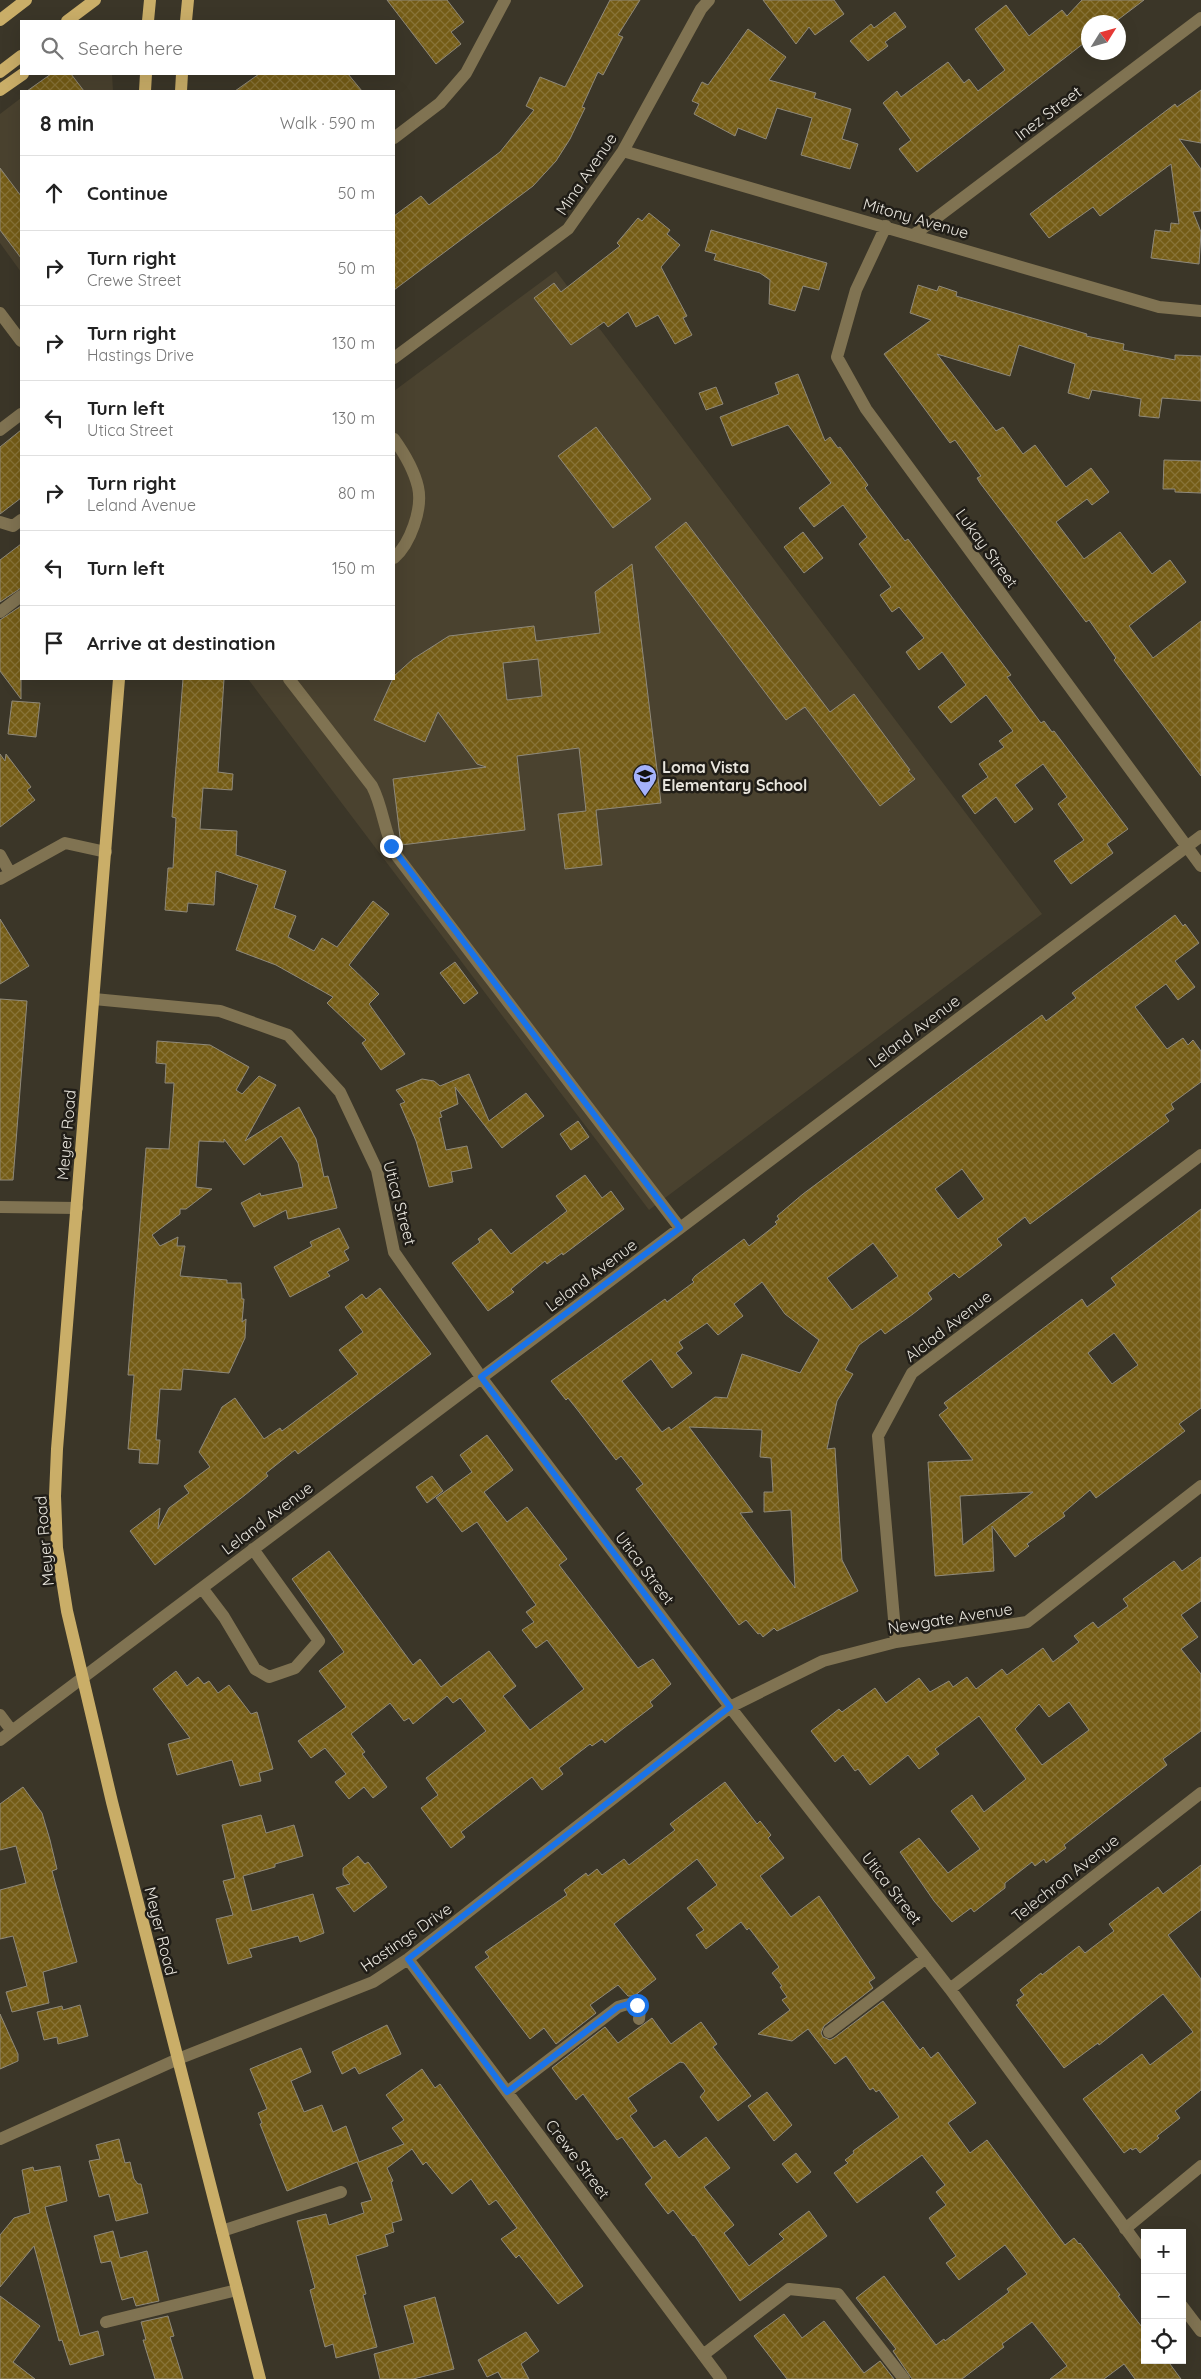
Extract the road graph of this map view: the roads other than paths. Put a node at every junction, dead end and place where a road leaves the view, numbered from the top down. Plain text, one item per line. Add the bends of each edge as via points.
1 (26, 0) edge
2 (95, 0) edge
3 (150, 0) edge
4 (188, 0) edge
5 (505, 0) edge
6 (709, 0) edge
7 (1201, 18) edge
8 (0, 20) edge
9 (68, 20) edge
10 (148, 20) edge
11 (186, 20) edge
12 (20, 57) edge
13 (0, 72) edge
14 (22, 75) edge
15 (139, 75) edge
16 (146, 75) edge
17 (182, 75) edge
18 (0, 90) edge
19 (145, 90) edge
20 (181, 90) edge
21 (395, 137) edge
22 (623, 151) junction
23 (886, 226) junction
24 (915, 234) junction
25 (1201, 311) edge
26 (0, 313) edge
27 (20, 340) edge
28 (395, 357) edge
29 (20, 415) edge
30 (0, 430) edge
31 (395, 440) edge
32 (20, 521) edge
33 (0, 522) edge
34 (395, 557) edge
35 (20, 597) edge
36 (0, 612) edge
37 (119, 680) edge
38 (290, 680) edge
39 (1201, 836) edge
40 (1186, 847) junction
41 (106, 852) junction
42 (0, 855) edge
43 (1201, 866) edge
44 (5, 876) edge
45 (94, 999) junction
46 (1201, 1155) edge
47 (0, 1207) edge
48 (76, 1208) junction
49 (680, 1228) junction
50 (481, 1377) junction
51 (1201, 1486) edge
52 (253, 1549) junction
53 (202, 1588) junction
54 (896, 1642) junction
55 (82, 1678) junction
56 (730, 1707) junction
57 (0, 1716) edge
58 (12, 1731) junction
59 (0, 1740) edge
60 (1201, 1793) edge
61 (926, 1958) junction
62 (408, 1959) junction
63 (950, 1989) junction
64 (640, 2019) dead end
65 (829, 2032) dead end
66 (178, 2059) junction
67 (507, 2092) junction
68 (0, 2140) edge
69 (1201, 2166) edge
70 (341, 2192) dead end
71 (1125, 2229) junction
72 (222, 2231) junction
73 (1141, 2250) edge
74 (237, 2290) junction
75 (1186, 2311) edge
76 (106, 2322) dead end
77 (1201, 2331) edge
78 (703, 2355) junction
79 (260, 2379) edge
80 (721, 2379) edge
81 (904, 2379) edge

1 - 8 main road
2 - 9 main road
3 - 10 main road
4 - 11 main road
5 - 21 street via 466,73 440,103
6 - 22 street, Mina Avenue
7 - 24 street, Inez Street
12 - 13 main road
14 - 18 main road
15 - 19 main road
16 - 19 main road
17 - 20 main road
22 - 23 street, Mitony Avenue
22 - 28 street, Mina Avenue via 568,229
23 - 24 street, Mitony Avenue
23 - 40 street, Lukay Street via 856,290 837,356 866,409
24 - 25 street, Mitony Avenue via 1159,307
26 - 27 street
29 - 30 street
31 - 34 street via 404,452 419,488 415,525 402,551
32 - 33 street via 13,526
35 - 36 street
37 - 41 main road, Meyer Road
38 - 49 street via 372,786 391,846 398,856
39 - 40 street, Leland Avenue
40 - 43 street, Lukay Street
40 - 49 street, Leland Avenue
41 - 44 street via 64,843
41 - 45 main road, Meyer Road
42 - 44 street
45 - 48 main road, Meyer Road
45 - 50 street, Utica Street via 220,1012 288,1035 340,1092 377,1170 394,1252
46 - 54 street, Alclad Avenue via 912,1373 878,1436
47 - 48 street
48 - 55 main road, Meyer Road via 55,1496 57,1548
49 - 50 street, Leland Avenue
50 - 52 street, Leland Avenue
50 - 56 street, Utica Street
51 - 54 street, Newgate Avenue via 1027,1622
52 - 53 street, Leland Avenue
52 - 53 street via 319,1641 295,1668 269,1677 255,1669 224,1616
53 - 55 street, Leland Avenue
54 - 56 street, Newgate Avenue via 823,1661
55 - 58 street, Leland Avenue
55 - 66 main road, Meyer Road
56 - 61 street, Utica Street
56 - 62 street, Hastings Drive
57 - 58 street
58 - 59 street, Leland Avenue
60 - 63 street, Telechron Avenue
61 - 63 street, Utica Street
61 - 65 street
62 - 66 street, Hastings Drive via 373,1982
62 - 67 street, Crewe Street
63 - 71 street, Utica Street
64 - 67 street via 637,2005 631,2003 618,2007
66 - 68 street, Hastings Drive
66 - 72 main road, Meyer Road
67 - 78 street, Crewe Street
69 - 71 street
70 - 72 street
71 - 73 street, Utica Street
72 - 74 main road, Meyer Road
74 - 76 street
74 - 79 main road, Meyer Road
75 - 77 street
78 - 80 street, Crewe Street
78 - 81 street via 789,2289 838,2294

